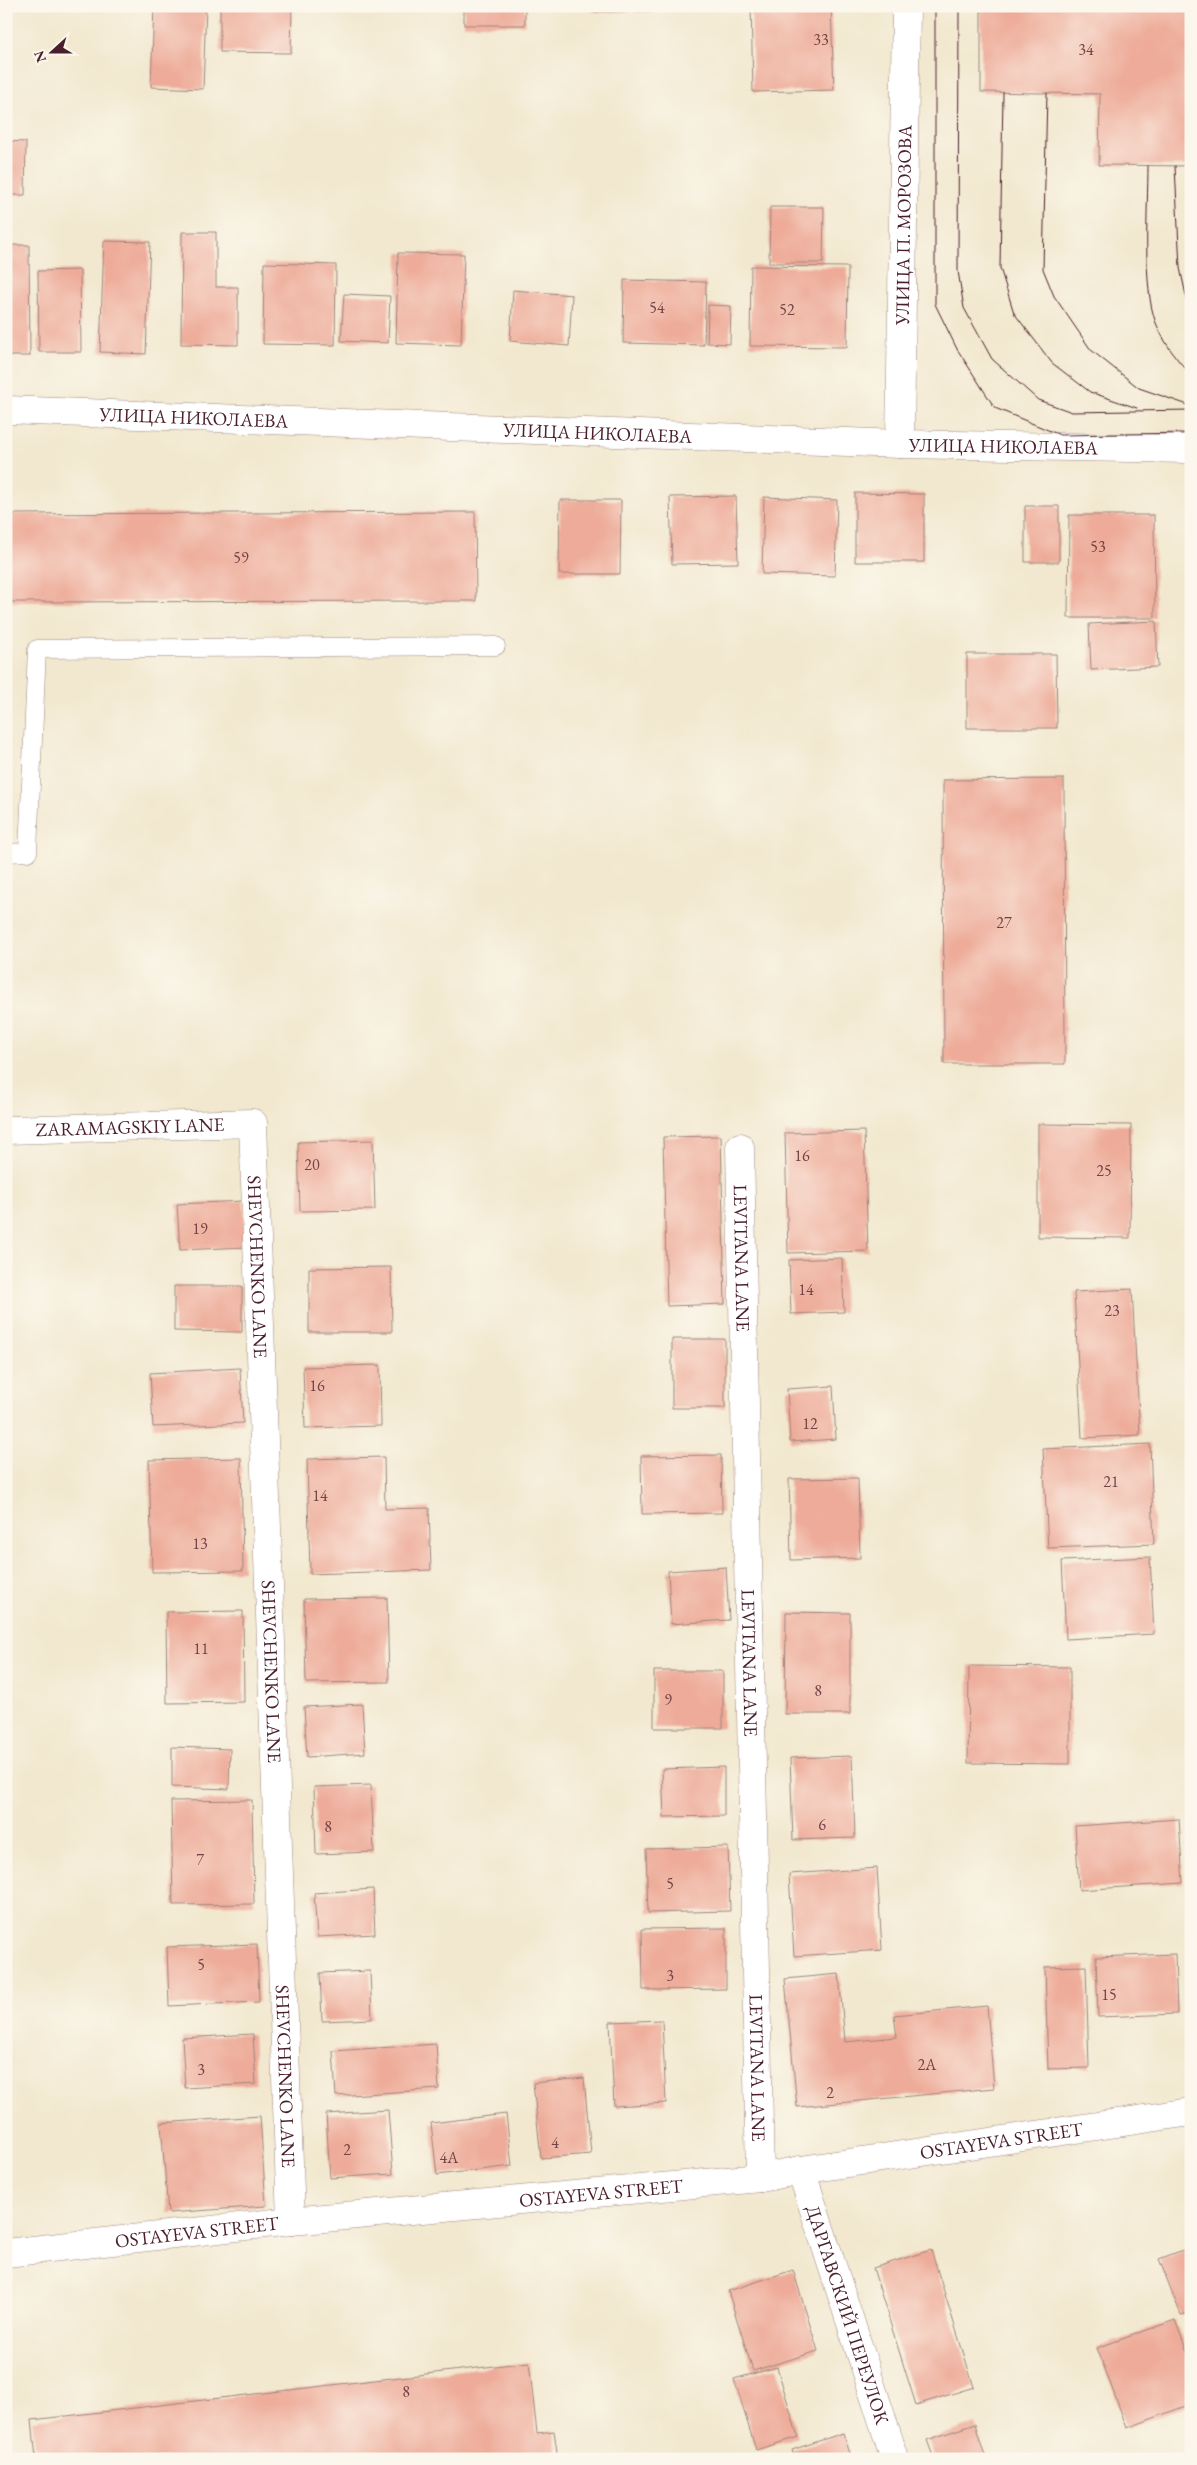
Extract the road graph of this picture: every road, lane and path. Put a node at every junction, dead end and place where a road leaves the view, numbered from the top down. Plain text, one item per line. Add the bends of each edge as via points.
1 (906, 6) edge
2 (6, 410) edge
3 (900, 444) junction
4 (1191, 449) edge
5 (496, 646) dead end
6 (6, 853) edge
7 (253, 1123) joint
8 (6, 1130) edge
9 (740, 1147) dead end
10 (1191, 2112) edge
11 (801, 2170) junction
12 (760, 2178) junction
13 (291, 2222) junction
14 (6, 2253) edge
15 (895, 2459) edge

1 - 3 street, УЛИЦА П. МОРОЗОВА
2 - 3 street, УЛИЦА НИКОЛАЕВА
3 - 4 street, УЛИЦА НИКОЛАЕВА
5 - 6 lane via 37,649 28,852
7 - 8 street, ZARAMAGSKIY LANE
7 - 13 street, SHEVCHENKO LANE
9 - 12 street, LEVITANA LANE
10 - 11 street, OSTAYEVA STREET
11 - 12 street, OSTAYEVA STREET
11 - 15 street, ДАРГАВСКИЙ ПЕРЕУЛОК
12 - 13 street, OSTAYEVA STREET
13 - 14 street, OSTAYEVA STREET

